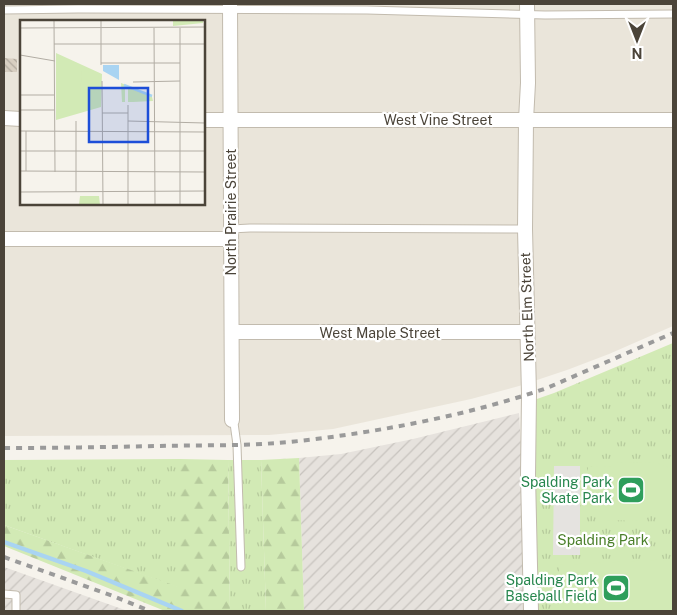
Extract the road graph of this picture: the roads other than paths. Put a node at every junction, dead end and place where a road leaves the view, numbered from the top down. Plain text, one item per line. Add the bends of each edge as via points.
1 (230, 7) edge
2 (527, 9) edge
3 (4, 10) edge
4 (673, 14) edge
5 (4, 118) edge
6 (20, 119) edge
7 (205, 120) edge
8 (231, 120) junction
9 (526, 120) junction
10 (673, 120) edge
11 (525, 229) junction
12 (231, 234) junction
13 (4, 239) edge
14 (232, 332) junction
15 (527, 332) junction
16 (232, 420) joint
17 (240, 567) dead end
18 (4, 594) edge
19 (16, 611) edge
20 (531, 611) edge

1 - 2 lane
1 - 3 lane
1 - 8 street, North Prairie Street
2 - 4 lane
2 - 9 street, North Elm Street
5 - 6 street
7 - 8 street, West Vine Street
8 - 9 street, West Vine Street
8 - 12 street, North Prairie Street
9 - 10 street, West Vine Street
9 - 11 street, North Elm Street
11 - 12 lane via 260,228
11 - 15 street, North Elm Street
12 - 13 street
12 - 14 street, North Prairie Street
14 - 15 street, West Maple Street
14 - 16 street, North Prairie Street
15 - 20 street, North Elm Street
16 - 17 lane via 237,445
18 - 19 lane via 16,595

